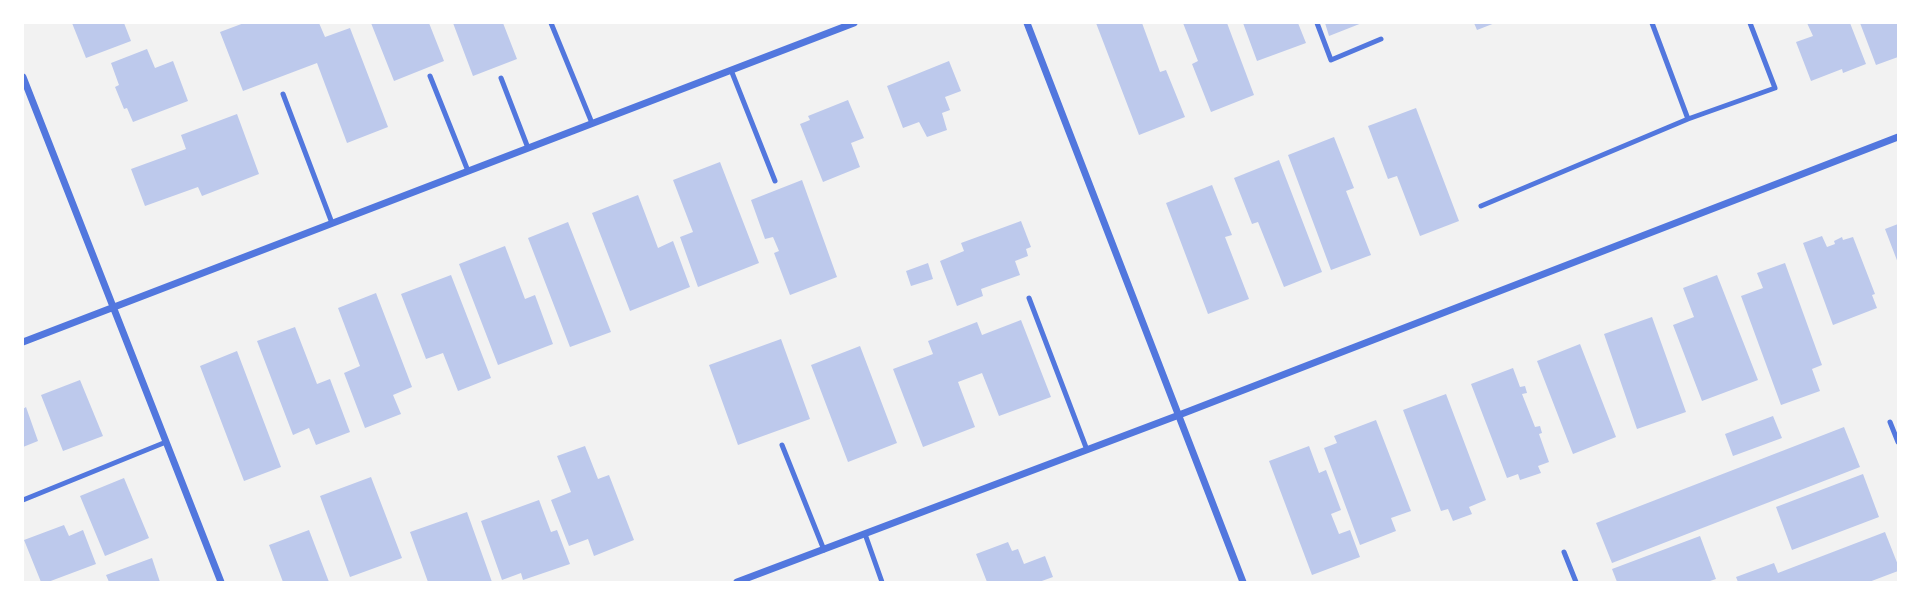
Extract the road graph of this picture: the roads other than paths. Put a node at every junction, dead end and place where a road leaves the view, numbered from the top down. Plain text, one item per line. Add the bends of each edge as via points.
1 (551, 23) edge
2 (854, 23) edge
3 (1027, 23) edge
4 (1317, 23) edge
5 (1652, 23) edge
6 (1750, 23) edge
7 (1381, 39) dead end
8 (731, 70) junction
9 (430, 76) dead end
10 (23, 77) edge
11 (500, 78) dead end
12 (283, 94) dead end
13 (1688, 119) junction
14 (592, 123) junction
15 (1898, 137) edge
16 (528, 148) junction
17 (468, 171) junction
18 (775, 181) dead end
19 (1481, 206) dead end
20 (332, 223) junction
21 (1029, 298) dead end
22 (113, 307) junction
23 (23, 342) edge
24 (1179, 415) junction
25 (1890, 422) dead end
26 (166, 442) junction
27 (1898, 442) edge
28 (782, 445) dead end
29 (1087, 450) junction
30 (23, 500) edge
31 (865, 534) junction
32 (824, 550) junction
33 (1564, 552) dead end
34 (221, 582) edge
35 (737, 582) edge
36 (882, 582) edge
37 (1243, 582) edge
38 (1576, 582) edge

1 - 14 lane
2 - 8 street
3 - 24 street
4 - 7 lane via 1331,60
5 - 13 lane
6 - 13 lane via 1775,88
8 - 14 street
8 - 18 lane
9 - 17 lane
10 - 22 street
11 - 16 lane
12 - 20 lane
13 - 19 lane
14 - 16 street
15 - 24 street
16 - 17 street
17 - 20 street
20 - 22 street
21 - 29 lane
22 - 23 street
22 - 26 street
24 - 29 street
24 - 37 street
25 - 27 lane
26 - 30 lane
26 - 34 street
28 - 32 lane
29 - 31 street
31 - 32 street
31 - 36 lane
32 - 35 street
33 - 38 lane

